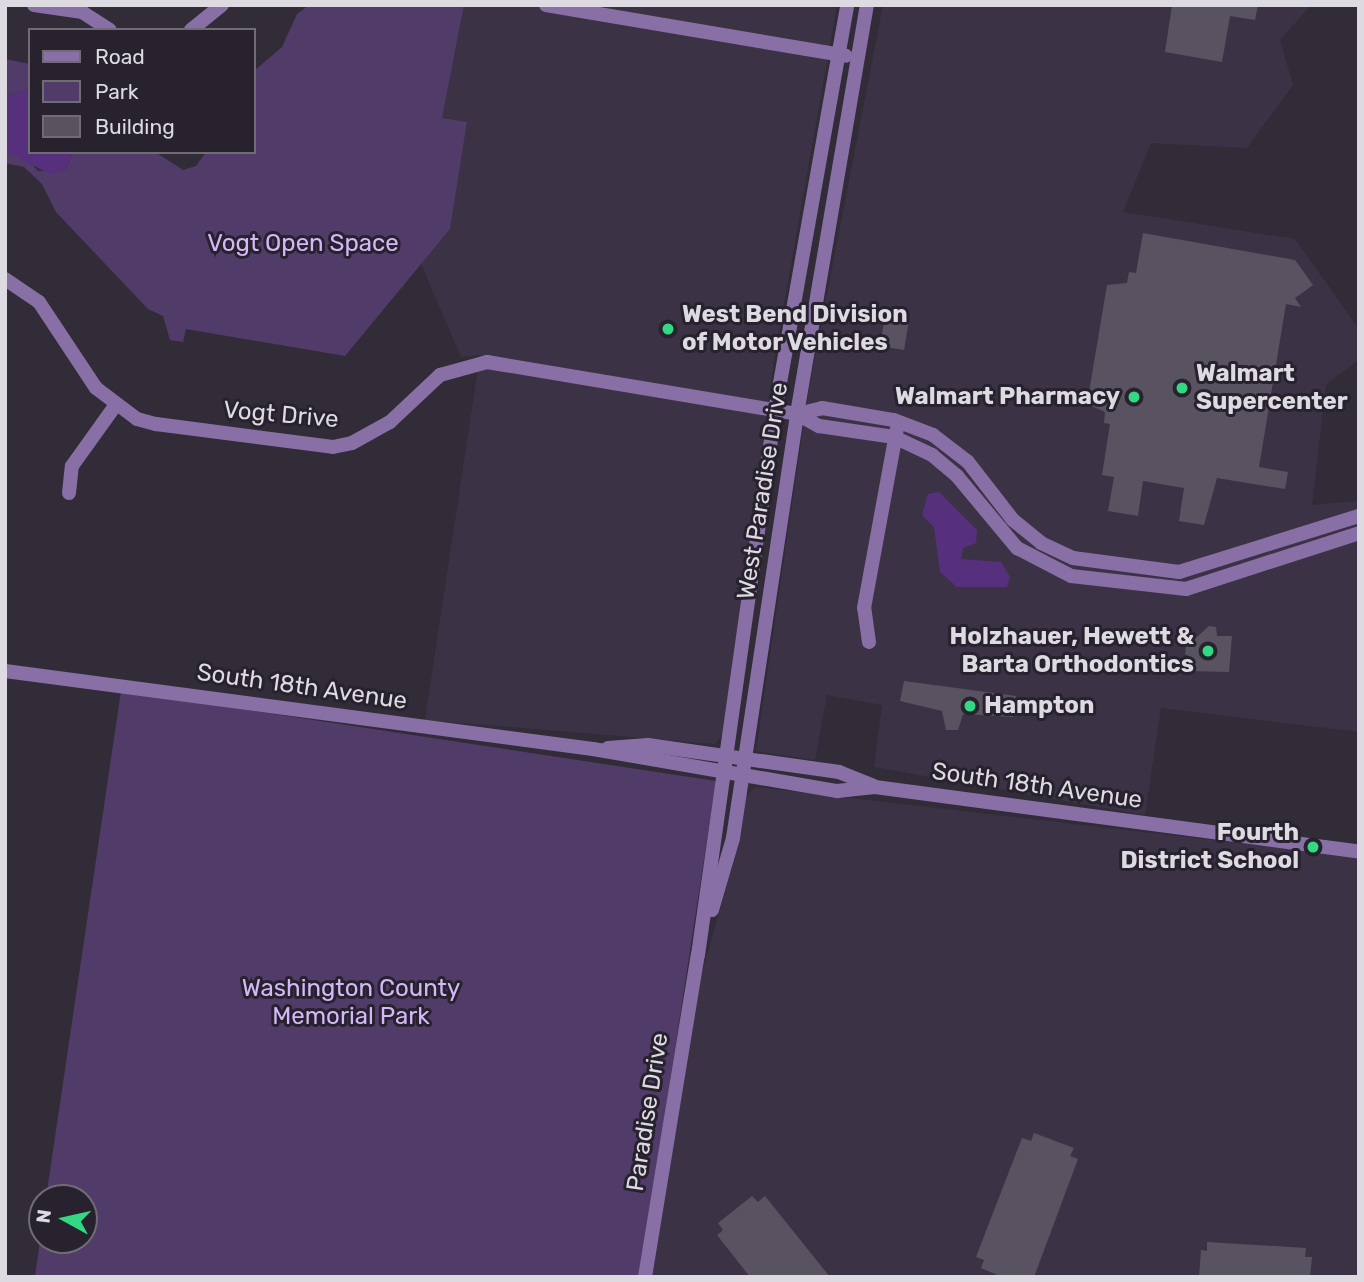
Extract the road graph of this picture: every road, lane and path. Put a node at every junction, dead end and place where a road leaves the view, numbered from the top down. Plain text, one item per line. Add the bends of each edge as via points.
1 (34, 5) edge
2 (222, 5) edge
3 (546, 5) edge
4 (848, 5) edge
5 (867, 5) edge
6 (80, 8) edge
7 (107, 28) edge
8 (193, 28) edge
9 (838, 55) junction
10 (857, 59) junction
11 (5, 279) edge
12 (115, 405) junction
13 (775, 411) junction
14 (797, 414) junction
15 (900, 421) junction
16 (894, 437) junction
17 (69, 493) dead end
18 (1359, 516) edge
19 (1359, 533) edge
20 (869, 642) dead end
21 (5, 671) edge
22 (593, 750) junction
23 (727, 756) junction
24 (746, 759) junction
25 (724, 774) junction
26 (743, 778) junction
27 (875, 787) junction
28 (1359, 852) edge
29 (698, 955) junction
30 (645, 1277) edge

1 - 6 street
2 - 8 street
3 - 9 street
4 - 9 street, West Paradise Drive
5 - 10 street, West Paradise Drive
6 - 7 street
9 - 10 street
9 - 13 street, West Paradise Drive
10 - 14 street, West Paradise Drive
11 - 12 street, Vogt Drive via 39,302 96,388
12 - 13 street, Vogt Drive via 156,425 333,447 352,443 390,422 440,375 479,362
12 - 17 street via 72,466
13 - 14 street, Vogt Drive
13 - 23 street, West Paradise Drive
14 - 15 street via 821,408
14 - 16 street via 818,426
14 - 24 street, West Paradise Drive
15 - 16 street
15 - 18 street via 950,446 1013,520 1041,543 1073,558 1179,572
16 - 19 street via 932,455 957,476 1017,548 1070,576 1186,589
16 - 20 street via 864,608
21 - 22 street, South 18th Avenue
22 - 23 street, South 18th Avenue via 648,746
22 - 25 street, South 18th Avenue
23 - 24 street, South 18th Avenue
23 - 25 street, West Paradise Drive
24 - 26 street, West Paradise Drive
24 - 27 street, South 18th Avenue via 839,772
25 - 26 street, South 18th Avenue
25 - 29 street, Paradise Drive
26 - 27 street, South 18th Avenue via 837,790
26 - 29 street, Paradise Drive via 733,838
27 - 28 street, South 18th Avenue
29 - 30 street, Paradise Drive

